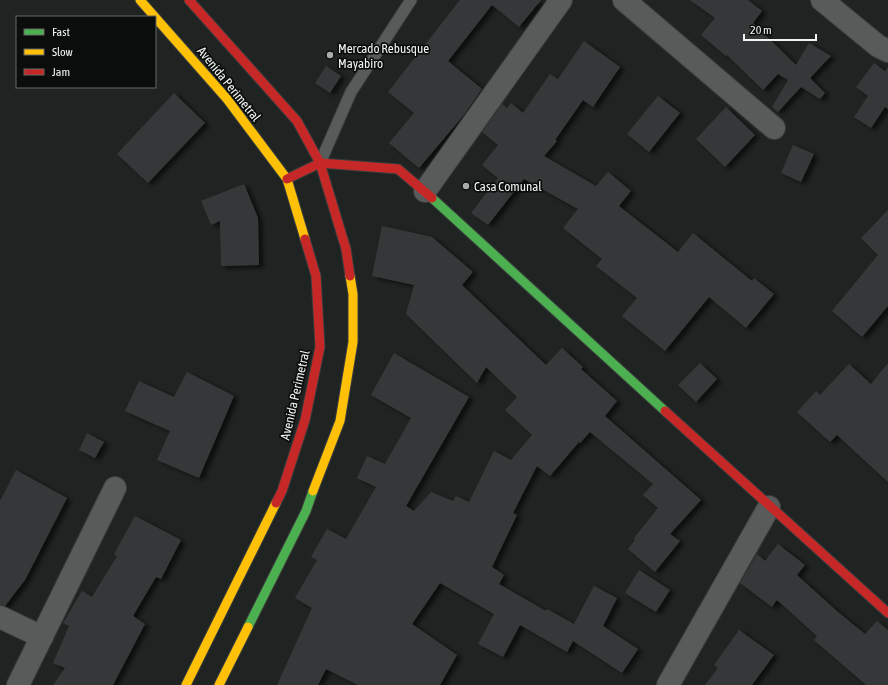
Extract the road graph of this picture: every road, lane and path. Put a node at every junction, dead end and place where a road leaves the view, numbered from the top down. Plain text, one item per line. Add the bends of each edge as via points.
1 (140, 0) edge
2 (189, 0) edge
3 (411, 0) edge
4 (561, 0) edge
5 (624, 0) edge
6 (822, 0) edge
7 (154, 16) edge
8 (156, 18) edge
9 (888, 51) edge
10 (774, 128) dead end
11 (320, 163) junction
12 (287, 179) junction
13 (425, 190) junction
14 (115, 488) dead end
15 (769, 507) junction
16 (888, 613) edge
17 (0, 617) edge
18 (42, 637) junction
19 (18, 685) edge
20 (186, 685) edge
21 (219, 685) edge
22 (668, 685) edge

1 - 7 main road, Avenida Perimetral
2 - 11 main road, Avenida Perimetral via 297,121
3 - 11 lane via 351,92
4 - 13 street
5 - 10 street
6 - 9 street via 878,46
8 - 12 main road, Avenida Perimetral via 227,99
11 - 12 main road
11 - 13 main road via 398,169
11 - 21 main road, Avenida Perimetral via 346,249 353,294 353,342 340,421 306,511
12 - 20 main road, Avenida Perimetral via 316,276 320,347 305,420 282,491
13 - 15 main road
14 - 18 street
15 - 16 main road
15 - 22 street
17 - 18 street
18 - 19 street

